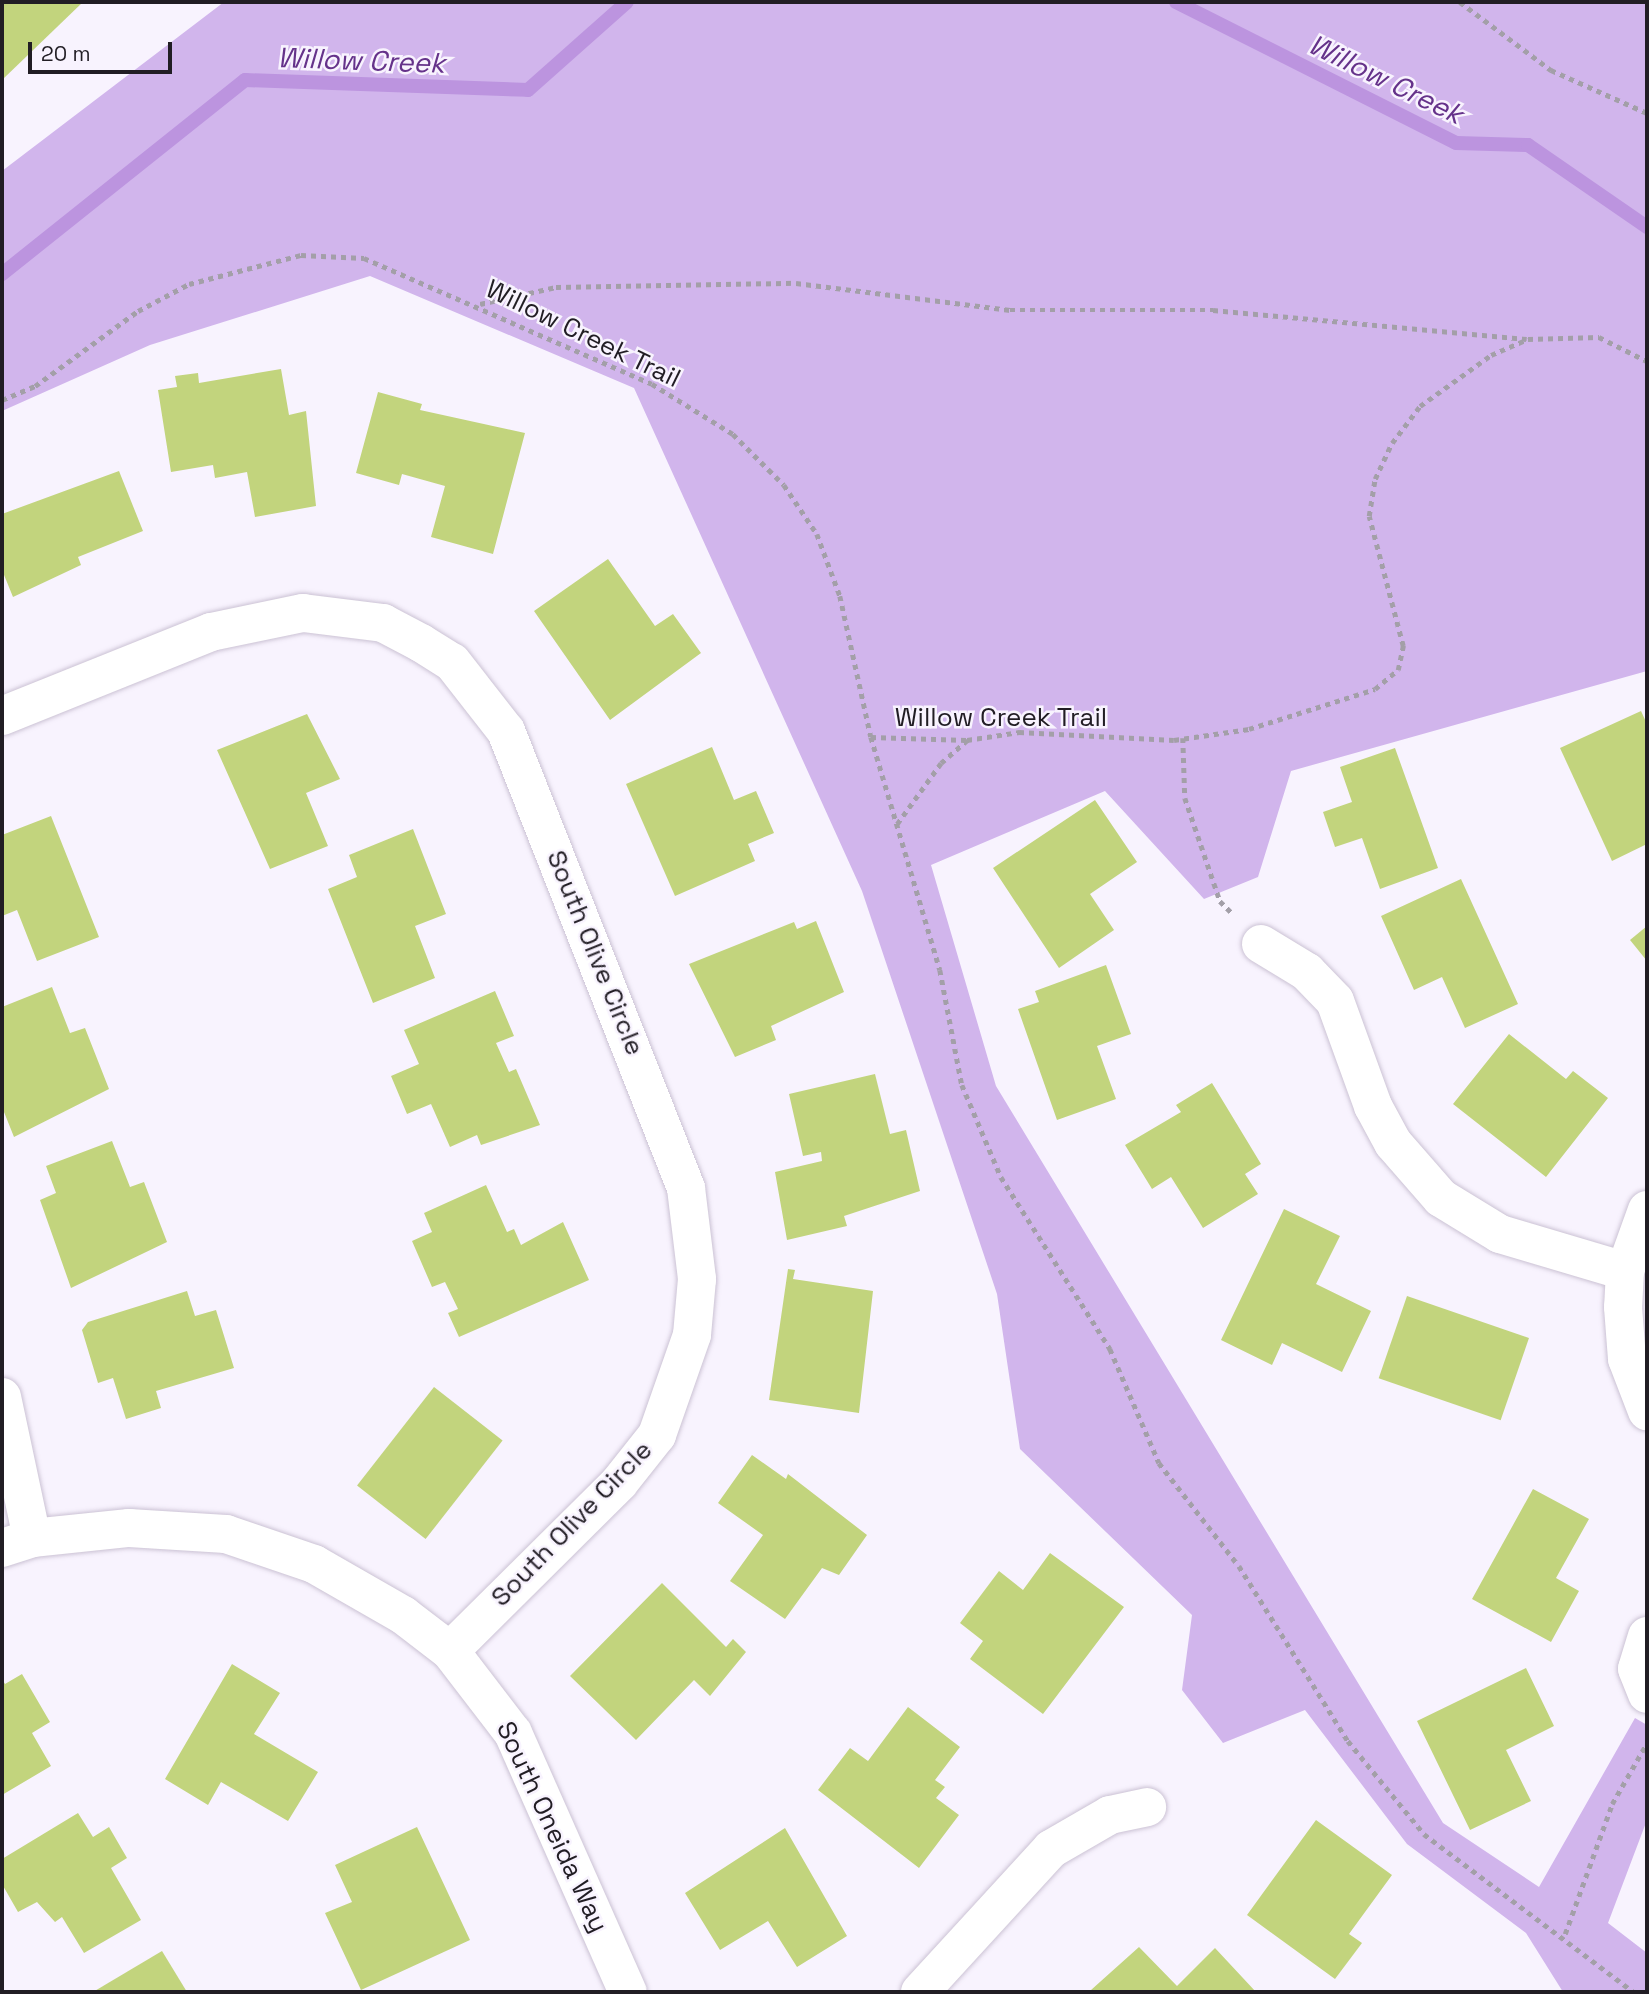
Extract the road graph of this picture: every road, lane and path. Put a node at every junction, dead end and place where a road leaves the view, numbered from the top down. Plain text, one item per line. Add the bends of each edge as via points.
1 (1460, 2) edge
2 (1647, 113) edge
3 (480, 304) junction
4 (1528, 339) junction
5 (1647, 361) edge
6 (2, 400) edge
7 (2, 716) edge
8 (872, 737) junction
9 (1183, 738) junction
10 (967, 740) junction
11 (896, 825) junction
12 (1262, 944) joint
13 (1647, 1210) edge
14 (1625, 1271) junction
15 (2, 1397) edge
16 (1647, 1411) edge
17 (17, 1543) edge
18 (1647, 1636) edge
19 (450, 1651) junction
20 (1647, 1694) edge
21 (1647, 1743) edge
22 (1147, 1807) dead end
23 (1565, 1934) junction
24 (628, 1992) edge
25 (920, 1992) edge
26 (1634, 1992) edge

1 - 2 path via 1550,70
3 - 4 path via 556,287 796,283 1010,310 1213,310
3 - 6 path, Willow Creek Trail via 364,258 301,255 190,284 138,311 35,386
3 - 8 path, Willow Creek Trail via 652,384 733,434 784,485 817,534 840,596
4 - 5 path, Willow Creek Trail via 1598,337
4 - 9 path, Willow Creek Trail via 1491,355 1420,406 1375,479 1369,516 1403,646 1398,670 1375,689 1249,729
7 - 19 street, South Olive Circle via 211,632 303,613 383,623 421,643 452,662 506,731 686,1188 697,1279 692,1335 657,1435 619,1483
8 - 10 path, Willow Creek Trail
8 - 11 path
9 - 10 path, Willow Creek Trail via 1019,732
9 - 12 path via 1185,798 1220,901
10 - 11 path via 941,763
11 - 23 path via 940,970 961,1085 1001,1177 1104,1337 1159,1463 1239,1566 1348,1741 1424,1834
12 - 14 street via 1307,972 1335,1001 1378,1115 1441,1199 1500,1234
13 - 14 street
14 - 16 street via 1627,1359
15 - 17 street
17 - 19 street, South Oneida Way via 174,1527 247,1539 359,1587
18 - 20 street via 1637,1669
19 - 24 street, South Oneida Way via 513,1733
21 - 23 path via 1612,1804
22 - 25 street via 1110,1815 1051,1849
23 - 26 path

